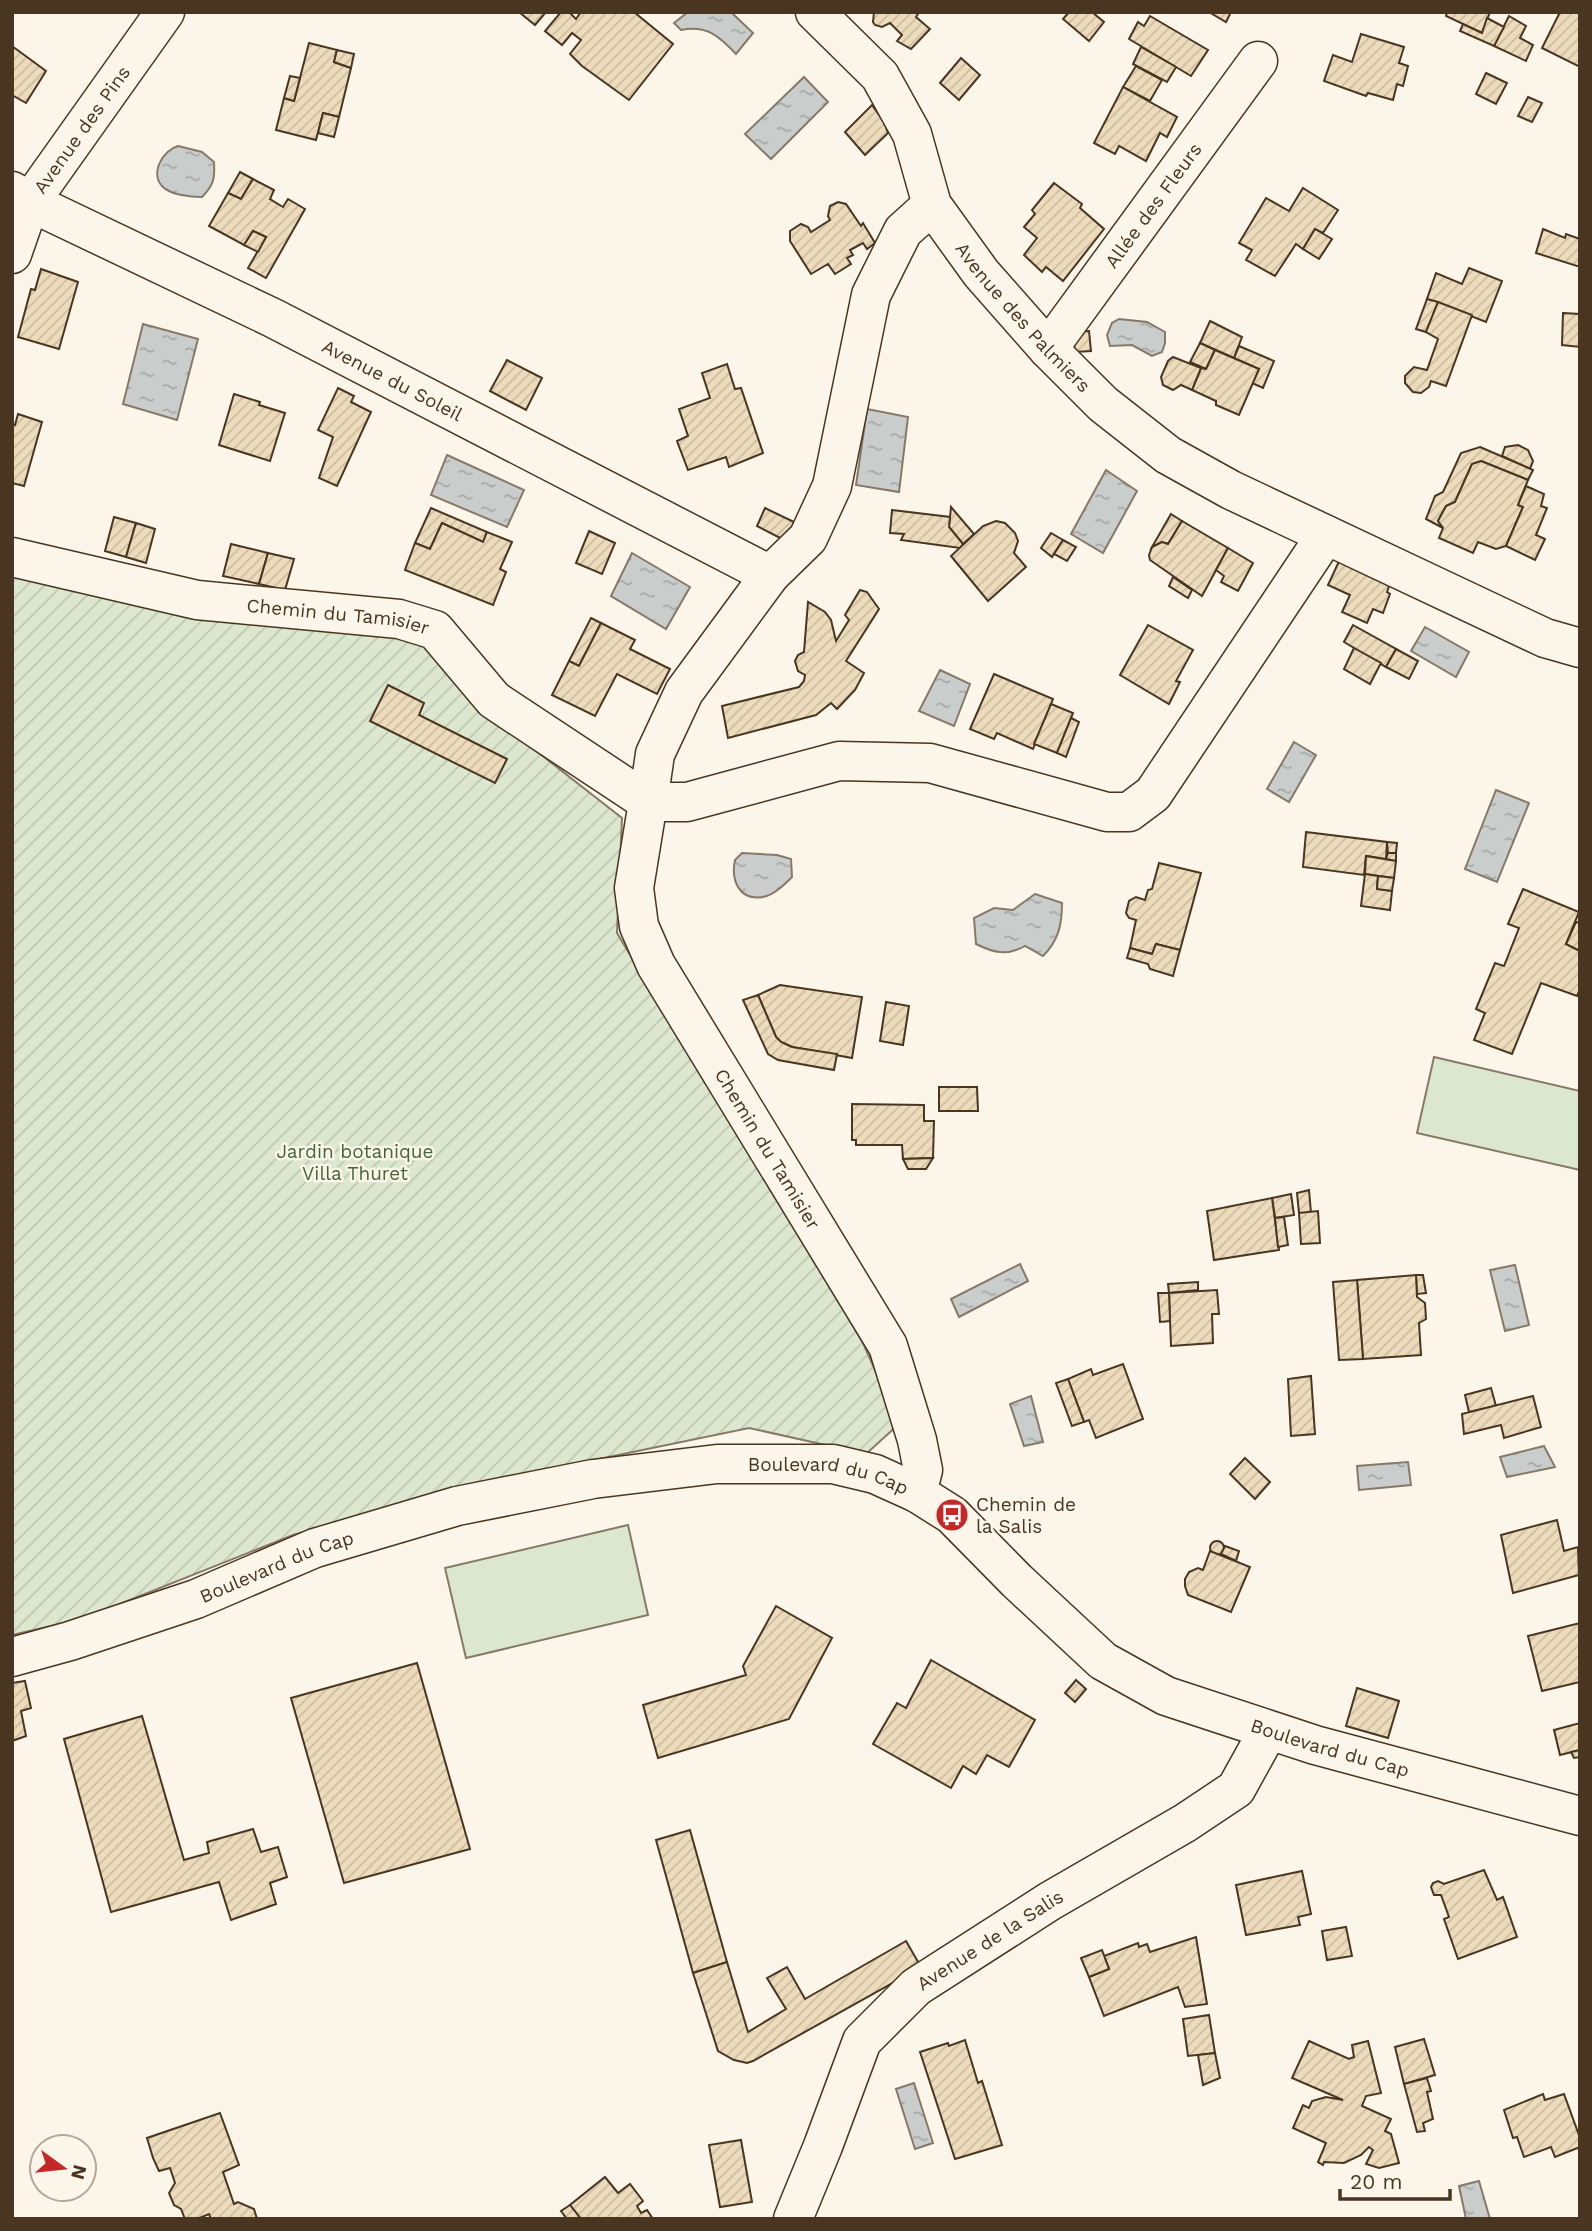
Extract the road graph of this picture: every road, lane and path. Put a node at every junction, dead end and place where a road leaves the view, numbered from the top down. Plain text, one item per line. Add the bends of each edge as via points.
1 (165, 12) edge
2 (815, 12) edge
3 (1258, 61) dead end
4 (21, 196) edge
5 (932, 205) junction
6 (12, 254) edge
7 (1048, 349) junction
8 (1326, 535) junction
9 (12, 557) edge
10 (770, 575) junction
11 (1580, 648) edge
12 (648, 802) junction
13 (917, 1493) junction
14 (12, 1657) edge
15 (1266, 1730) junction
16 (1580, 1816) edge
17 (793, 2219) edge

1 - 4 street, Avenue des Pins
2 - 5 street, Avenue des Palmiers via 880,76 912,134
3 - 7 street, Allée des Fleurs
4 - 6 street, Avenue des Pins
4 - 10 street, Avenue du Soleil via 273,318
5 - 7 street, Avenue des Palmiers via 981,273
5 - 10 street, Chemin du Tamisier via 903,231 871,295 832,486 808,538
7 - 8 street, Avenue des Palmiers via 1103,404 1168,456
8 - 11 street, Avenue des Palmiers via 1545,638
8 - 12 street via 1153,794 1129,812 1107,812 930,763 878,761 839,761 687,802
9 - 12 street, Chemin du Tamisier via 197,600 399,619 435,630 494,700
10 - 12 street, Chemin du Tamisier via 684,692 655,754
12 - 13 street, Chemin du Tamisier via 634,888 639,926 656,965 888,1346 917,1440 923,1471
13 - 14 street, Boulevard du Cap via 875,1474 833,1464 718,1464 593,1479 457,1506 316,1548 196,1599
13 - 15 street, Boulevard du Cap via 952,1515 1103,1661 1166,1696
15 - 16 street, Boulevard du Cap
15 - 17 street, Avenue de la Salis via 1236,1789 916,1987 862,2041

